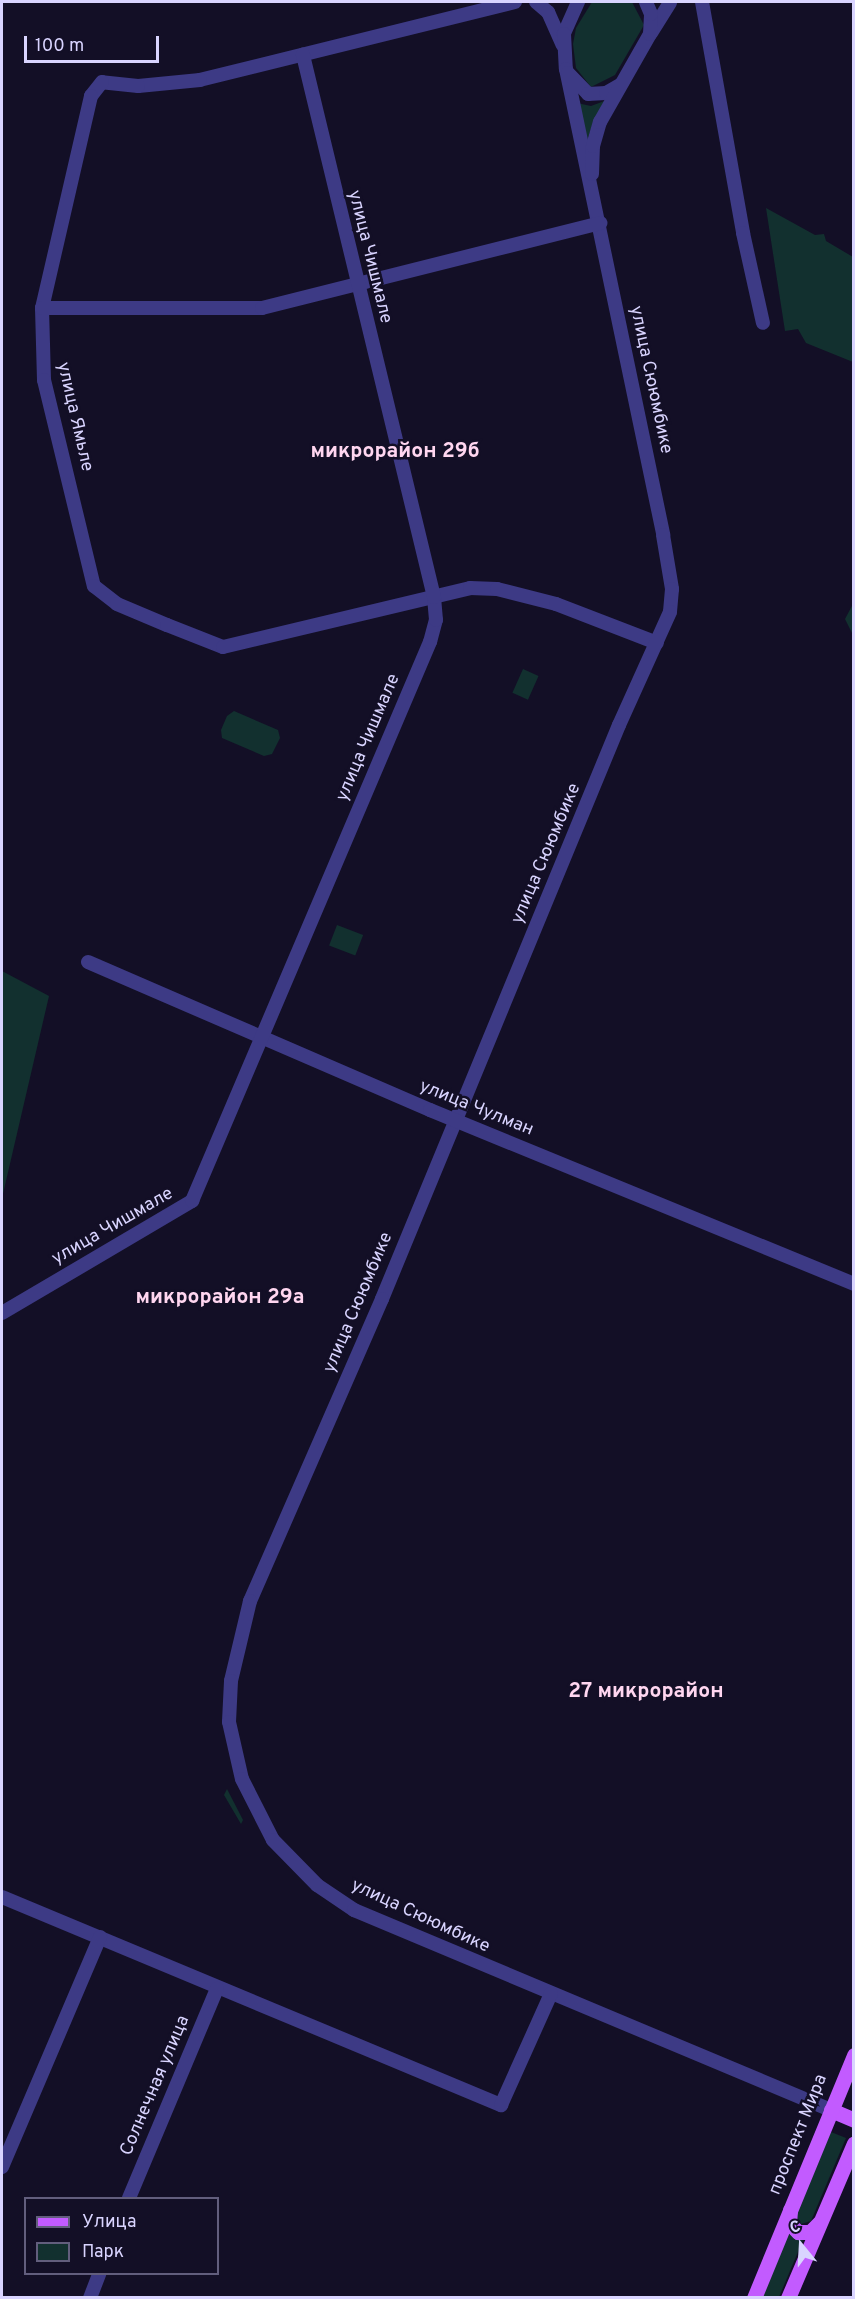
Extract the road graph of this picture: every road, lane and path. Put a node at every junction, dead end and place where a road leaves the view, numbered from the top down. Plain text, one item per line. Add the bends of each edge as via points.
1 (515, 2) edge
2 (536, 2) edge
3 (578, 2) edge
4 (645, 2) edge
5 (670, 2) edge
6 (702, 2) edge
7 (650, 34) junction
8 (563, 46) junction
9 (303, 55) junction
10 (566, 69) junction
11 (620, 85) junction
12 (591, 185) junction
13 (601, 223) junction
14 (357, 284) junction
15 (42, 308) junction
16 (763, 323) dead end
17 (434, 597) junction
18 (657, 642) junction
19 (88, 962) dead end
20 (263, 1039) junction
21 (457, 1120) junction
22 (854, 1284) edge
23 (2, 1313) edge
24 (2, 1897) edge
25 (100, 1937) junction
26 (217, 1989) junction
27 (551, 1994) junction
28 (854, 2055) edge
29 (831, 2110) junction
30 (854, 2120) edge
31 (854, 2143) edge
32 (2, 2167) edge
33 (130, 2197) edge
34 (789, 2210) junction
35 (820, 2223) junction
36 (99, 2275) edge
37 (90, 2298) edge
38 (754, 2298) edge
39 (788, 2298) edge

1 - 9 street
2 - 8 street via 548,12
3 - 8 street via 566,25
4 - 7 street via 651,14
5 - 7 street
6 - 16 street
7 - 11 street
8 - 10 street
9 - 14 street, улица Чишмале
9 - 15 street, улица Ямьле via 200,80 138,86 102,82 92,96
10 - 11 street via 588,94 606,93
10 - 12 street, улица Сююмбике
11 - 12 street via 596,134
12 - 13 street, улица Сююмбике
13 - 14 street
13 - 18 street, улица Сююмбике via 672,590 670,612
14 - 15 street via 262,308
14 - 17 street, улица Чишмале
15 - 17 street, улица Ямьле via 44,380 94,586 117,604 224,647
17 - 18 street via 470,588 522,593
17 - 20 street, улица Чишмале via 436,620 430,642
18 - 21 street, улица Сююмбике
19 - 20 street, улица Чулман
20 - 21 street, улица Чулман
20 - 23 street, улица Чишмале via 192,1201
21 - 22 street, улица Чулман
21 - 27 street, улица Сююмбике via 250,1601 231,1681 230,1722 242,1779 264,1826 317,1885 354,1910
24 - 25 street
25 - 26 street
25 - 32 street
26 - 27 street via 501,2104
26 - 33 street, Солнечная улица
27 - 29 street, улица Сююмбике
28 - 29 main road, проспект Мира
29 - 30 main road
29 - 34 main road, проспект Мира
31 - 35 main road
34 - 35 main road via 789,2223 798,2232 810,2232
34 - 38 main road, проспект Мира
35 - 39 main road
36 - 37 street

